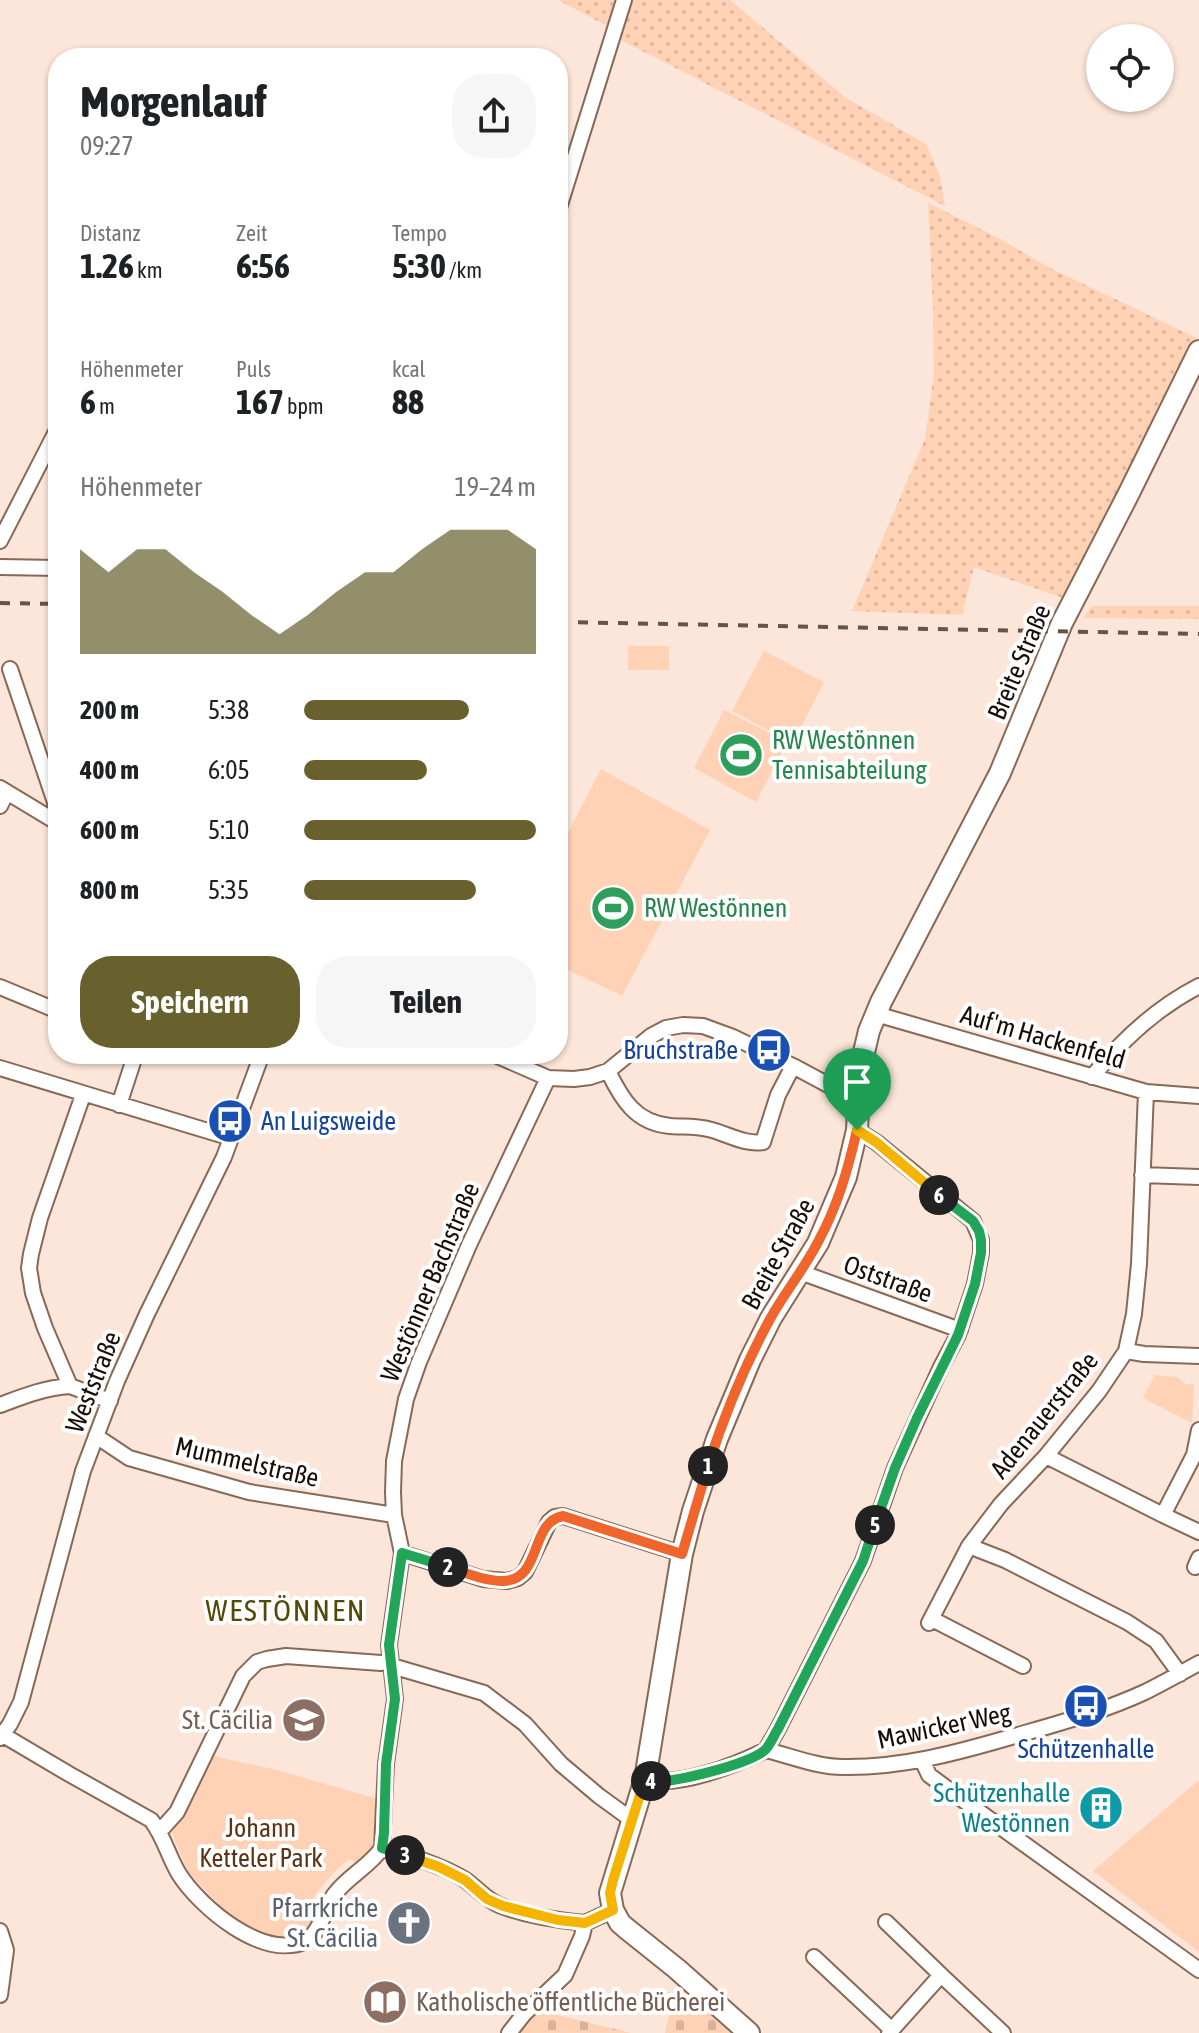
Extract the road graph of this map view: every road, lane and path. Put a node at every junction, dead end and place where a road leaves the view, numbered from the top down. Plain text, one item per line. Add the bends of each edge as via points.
1 (624, 0) edge
2 (568, 179) edge
3 (1199, 351) edge
4 (48, 447) edge
5 (0, 541) edge
6 (0, 567) edge
7 (48, 568) edge
8 (10, 669) dead end
9 (48, 781) edge
10 (4, 790) edge
11 (0, 806) edge
12 (48, 817) edge
13 (1199, 986) edge
14 (0, 987) edge
15 (48, 1007) edge
16 (876, 1014) junction
17 (132, 1064) edge
18 (258, 1064) edge
19 (516, 1064) edge
20 (793, 1066) junction
21 (0, 1068) edge
22 (608, 1071) junction
23 (1092, 1077) junction
24 (548, 1078) junction
25 (858, 1091) junction
26 (1146, 1092) junction
27 (83, 1095) junction
28 (1199, 1096) edge
29 (119, 1105) junction
30 (857, 1130) junction
31 (231, 1138) junction
32 (1142, 1175) junction
33 (1199, 1177) edge
34 (800, 1272) junction
35 (960, 1330) junction
36 (1126, 1351) junction
37 (1199, 1356) edge
38 (70, 1386) junction
39 (110, 1401) junction
40 (0, 1405) edge
41 (1199, 1430) edge
42 (96, 1436) junction
43 (1046, 1456) junction
44 (394, 1515) junction
45 (1163, 1515) junction
46 (1199, 1532) edge
47 (969, 1546) junction
48 (402, 1553) junction
49 (682, 1554) junction
50 (1199, 1663) edge
51 (386, 1665) junction
52 (1023, 1666) dead end
53 (1180, 1674) junction
54 (2, 1737) edge
55 (766, 1750) junction
56 (922, 1760) junction
57 (645, 1779) junction
58 (632, 1820) junction
59 (160, 1831) junction
60 (382, 1848) junction
61 (613, 1910) junction
62 (886, 1922) dead end
63 (585, 1923) junction
64 (0, 1931) edge
65 (814, 1957) dead end
66 (1199, 1970) edge
67 (941, 1975) junction
68 (0, 1995) edge
69 (891, 2032) edge
70 (509, 2033) edge
71 (749, 2033) edge
72 (1003, 2033) edge

1 - 2 street
3 - 16 street, Breite Straße via 1062,623 1000,773
4 - 5 street
6 - 7 street
8 - 9 street
10 - 11 street
10 - 12 street
13 - 23 street via 1143,1024
14 - 15 street
16 - 23 street, Auf'm Hackenfeld
16 - 25 street, Breite Straße
17 - 29 street
18 - 31 street, Weststraße
19 - 24 street
20 - 22 street via 720,1032 683,1025 651,1036
20 - 22 street via 763,1142 753,1143 707,1129 646,1120 626,1103
20 - 25 street via 834,1088
21 - 27 street
22 - 24 street via 574,1079
23 - 26 street, Auf'm Hackenfeld
24 - 44 street, Westönner Bachstraße via 419,1362 394,1461
25 - 30 street, Breite Straße
26 - 28 street, Auf'm Hackenfeld
26 - 32 street, Adenauerstraße
27 - 29 street
27 - 38 street via 40,1218 29,1268 37,1305
29 - 31 street
30 - 34 street, Breite Straße via 838,1198
30 - 35 street, Oststraße via 979,1231 981,1253
31 - 39 street, Weststraße
32 - 33 street
32 - 36 street, Adenauerstraße via 1139,1264
34 - 35 street, Oststraße
34 - 49 street, Breite Straße via 750,1360 717,1439
35 - 55 street, Oststraße via 895,1468 863,1561
36 - 37 street
36 - 43 street, Adenauerstraße
38 - 39 street
38 - 40 street via 32,1392
39 - 42 street, Weststraße
41 - 45 street via 1194,1455
42 - 44 street, Mummelstraße via 129,1458 249,1492
42 - 54 street, Weststraße via 21,1702
43 - 45 street
43 - 47 street, Adenauerstraße
44 - 48 street, Westönner Bachstraße
45 - 46 street
47 - 52 street, Adenauerstraße via 930,1621
47 - 53 street via 1127,1622 1156,1641
48 - 49 street via 483,1579 507,1581 525,1572 549,1522 563,1516
48 - 51 street, Westönner Bachstraße
49 - 57 street, Breite Straße
50 - 53 street, Mawicker Weg
51 - 58 street via 484,1693
51 - 59 street via 286,1656 248,1669 177,1812
51 - 60 street, Westönner Bachstraße via 395,1699
53 - 56 street, Mawicker Weg via 1074,1718
54 - 59 street via 134,1808
55 - 56 street, Mawicker Weg via 841,1767
55 - 57 street via 684,1779
56 - 66 street via 929,1775
57 - 58 street, Breite Straße
58 - 61 street, Breite Straße via 610,1893
59 - 60 street via 180,1875 201,1900 228,1924 276,1944 291,1945 314,1934 335,1894
60 - 63 street via 439,1867 503,1906
61 - 63 street
61 - 71 street via 620,1923
62 - 67 street
63 - 70 street via 565,1975
64 - 68 street via 6,1950
65 - 69 street
67 - 69 street
67 - 72 street

